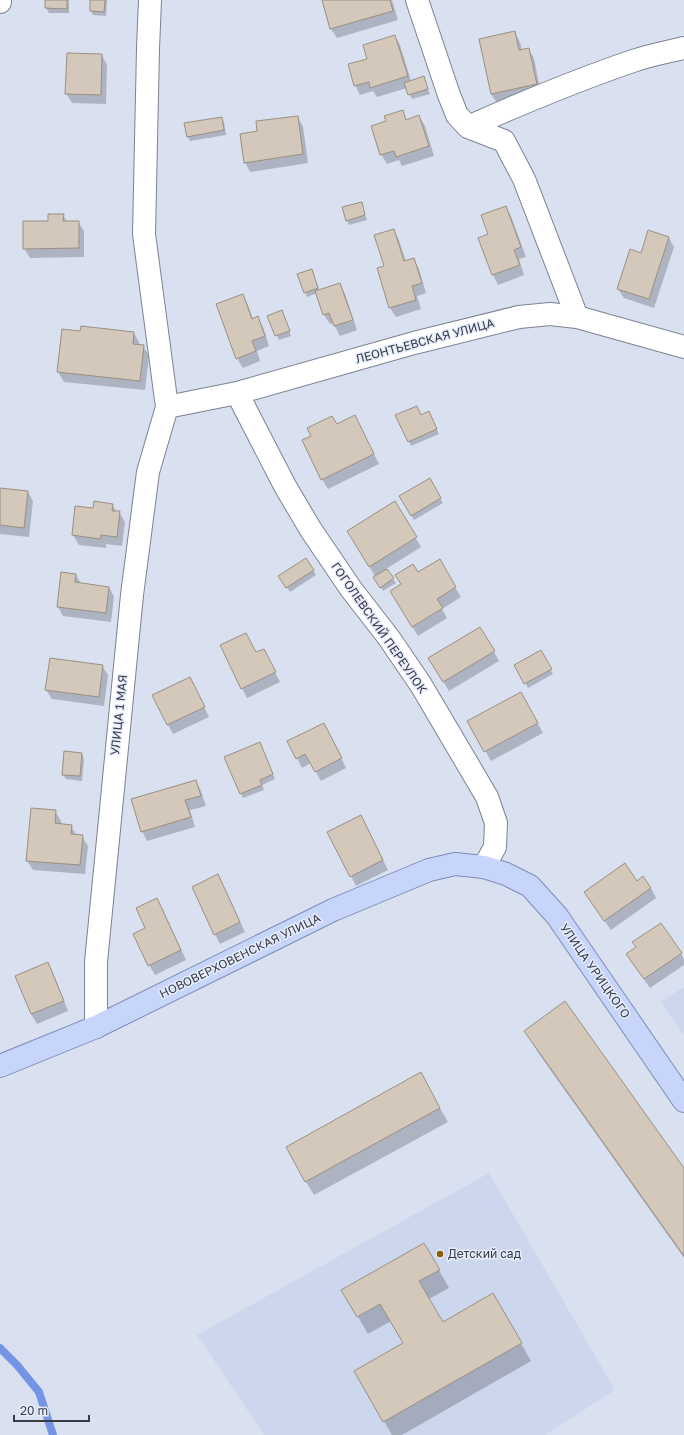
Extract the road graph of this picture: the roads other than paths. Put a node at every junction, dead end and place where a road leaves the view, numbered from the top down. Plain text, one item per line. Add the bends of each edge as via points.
1 (150, 0) edge
2 (417, 0) edge
3 (684, 48) edge
4 (468, 127) junction
5 (576, 317) junction
6 (684, 347) edge
7 (237, 393) junction
8 (167, 407) junction
9 (484, 867) junction
10 (96, 1027) junction
11 (0, 1066) edge
12 (684, 1101) edge

1 - 8 street via 144,234
2 - 4 street via 456,115
3 - 4 street via 621,65 528,100
4 - 5 street via 504,141 524,179
5 - 6 street, ЛЕОНТЬЕВСКАЯ УЛИЦА
5 - 7 street, ЛЕОНТЬЕВСКАЯ УЛИЦА via 550,314 519,317 414,343
7 - 8 street, ЛЕОНТЬЕВСКАЯ УЛИЦА
7 - 9 street, ГОГОЛЕВСКИЙ ПЕРЕУЛОК via 311,530 421,685 486,797 496,823 495,847
8 - 10 street, УЛИЦА 1 МАЯ via 148,472 132,595 96,962
9 - 10 main road, НОВОВЕРХОВЕНСКАЯ УЛИЦА via 455,864 429,870 355,900
9 - 12 main road, УЛИЦА УРИЦКОГО via 530,886 557,916
10 - 11 main road, НОВОВЕРХОВЕНСКАЯ УЛИЦА

